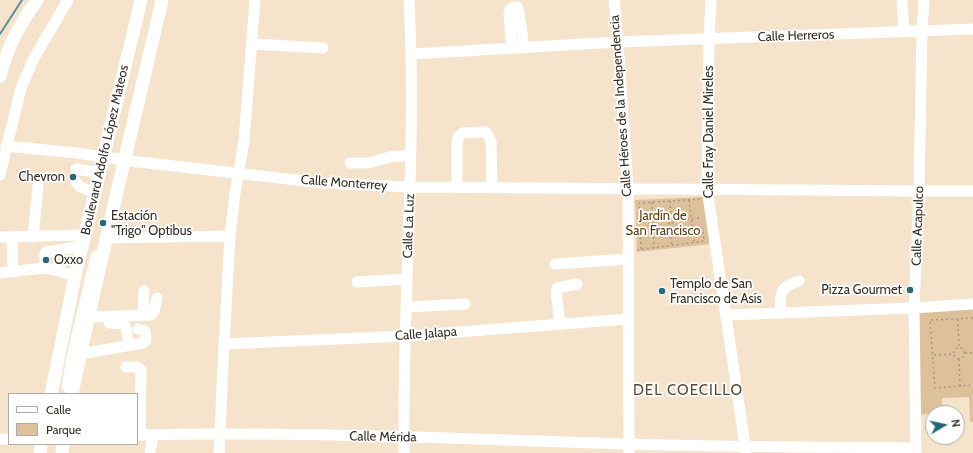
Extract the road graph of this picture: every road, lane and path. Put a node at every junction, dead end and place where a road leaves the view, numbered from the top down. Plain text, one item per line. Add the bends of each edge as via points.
1 (37, 0) edge
2 (68, 0) edge
3 (141, 0) edge
4 (147, 0) edge
5 (156, 0) edge
6 (162, 0) edge
7 (255, 0) edge
8 (409, 0) edge
9 (614, 0) edge
10 (711, 0) edge
11 (902, 0) edge
12 (924, 0) edge
13 (973, 29) edge
14 (922, 31) junction
15 (904, 32) junction
16 (709, 40) junction
17 (618, 42) junction
18 (253, 44) junction
19 (323, 48) dead end
20 (524, 48) junction
21 (512, 49) junction
22 (412, 54) junction
23 (0, 76) edge
24 (6, 146) junction
25 (77, 153) junction
26 (410, 155) junction
27 (115, 158) junction
28 (350, 162) dead end
29 (100, 173) junction
30 (240, 173) junction
31 (0, 175) edge
32 (76, 175) junction
33 (38, 185) dead end
34 (410, 187) junction
35 (457, 187) junction
36 (492, 187) junction
37 (628, 188) junction
38 (707, 189) junction
39 (973, 191) edge
40 (919, 192) junction
41 (95, 193) junction
42 (701, 199) dead end
43 (690, 200) junction
44 (670, 201) junction
45 (652, 202) junction
46 (671, 214) junction
47 (702, 218) dead end
48 (668, 219) junction
49 (691, 219) junction
50 (653, 220) junction
51 (677, 220) junction
52 (670, 222) junction
53 (703, 225) dead end
54 (33, 236) junction
55 (46, 236) junction
56 (230, 236) junction
57 (0, 237) edge
58 (12, 237) junction
59 (105, 238) junction
60 (83, 241) junction
61 (694, 242) junction
62 (672, 245) junction
63 (654, 248) junction
64 (629, 259) junction
65 (44, 260) junction
66 (555, 264) dead end
67 (13, 272) junction
68 (0, 273) edge
69 (75, 276) junction
70 (407, 279) junction
71 (799, 281) dead end
72 (357, 282) dead end
73 (577, 284) dead end
74 (144, 291) dead end
75 (157, 298) dead end
76 (465, 304) dead end
77 (973, 304) edge
78 (406, 307) junction
79 (914, 308) junction
80 (780, 313) junction
81 (143, 315) junction
82 (726, 315) junction
83 (628, 318) junction
84 (973, 318) edge
85 (958, 319) junction
86 (87, 320) junction
87 (560, 324) junction
88 (138, 330) dead end
89 (405, 336) junction
90 (224, 344) junction
91 (129, 345) junction
92 (959, 347) junction
93 (81, 350) junction
94 (973, 352) edge
95 (965, 353) junction
96 (954, 354) junction
97 (933, 355) junction
98 (959, 359) junction
99 (126, 367) dead end
100 (960, 386) junction
101 (973, 386) edge
102 (51, 393) edge
103 (56, 393) edge
104 (66, 393) edge
105 (72, 393) edge
106 (221, 433) junction
107 (138, 435) edge
108 (154, 435) junction
109 (404, 437) junction
110 (629, 449) edge
111 (746, 450) edge
112 (916, 450) edge
113 (150, 453) edge
114 (220, 453) edge
115 (404, 453) edge

1 - 23 main road via 9,45
2 - 24 street via 34,58 20,88
3 - 27 main road, Boulevard Adolfo López Mateos
4 - 27 street
5 - 27 street
6 - 27 main road, Boulevard Adolfo López Mateos
7 - 18 street
8 - 22 street, Calle La Luz
9 - 17 street, Calle Héroes de la Independencia
10 - 16 street, Calle Fray Daniel Mireles
11 - 15 street
12 - 14 street, Calle Acapulco
13 - 14 street, Calle Herreros
14 - 15 street, Calle Herreros
14 - 40 street, Calle Acapulco
15 - 16 street, Calle Herreros
16 - 17 street, Calle Herreros
16 - 38 street, Calle Fray Daniel Mireles
17 - 20 street, Calle Herreros
17 - 37 street, Calle Héroes de la Independencia
18 - 19 street
18 - 30 street
20 - 21 street, Calle Herreros
20 - 21 street via 518,7 514,7 510,9 509,15
21 - 22 street, Calle Herreros
22 - 26 street, Calle La Luz
24 - 25 street, Calle Monterrey
24 - 31 street
25 - 27 street, Calle Monterrey
25 - 32 street
26 - 28 street via 368,163
26 - 34 street, Calle La Luz
27 - 29 main road, Boulevard Adolfo López Mateos
27 - 30 street, Calle Monterrey
27 - 59 main road, Boulevard Adolfo López Mateos
27 - 103 street via 81,272
27 - 104 street
29 - 32 street
29 - 41 main road, Boulevard Adolfo López Mateos
30 - 34 street, Calle Monterrey via 323,182
30 - 56 street
32 - 41 street via 79,186
33 - 54 street
34 - 35 street, Calle Monterrey
34 - 70 street, Calle La Luz
35 - 36 street, Calle Monterrey
35 - 36 street via 458,137 463,134 486,132 491,142
36 - 37 street, Calle Monterrey
37 - 38 street, Calle Monterrey
37 - 64 street, Calle Héroes de la Independencia
38 - 40 street, Calle Monterrey
38 - 82 street, Calle Fray Daniel Mireles
39 - 40 street, Calle Monterrey
40 - 79 street, Calle Acapulco
41 - 60 main road, Boulevard Adolfo López Mateos
42 - 43 path
43 - 44 path
43 - 49 path
44 - 45 path
44 - 46 path
45 - 50 path
45 - 63 path via 638,203 641,249
46 - 48 path
46 - 51 path via 676,214
47 - 49 path
48 - 50 path
48 - 52 path
49 - 51 path
49 - 61 path
50 - 63 path
51 - 52 path via 674,223
52 - 62 path
53 - 61 path via 704,241
54 - 55 street
54 - 58 street
55 - 60 street
55 - 65 street
56 - 59 street
56 - 90 street
57 - 58 street
58 - 67 street
59 - 86 main road, Boulevard Adolfo López Mateos
60 - 65 street
60 - 69 main road, Boulevard Adolfo López Mateos
61 - 62 path
62 - 63 path
64 - 66 street
64 - 83 street, Calle Héroes de la Independencia
65 - 67 street
65 - 69 street via 56,270
67 - 68 street
69 - 102 main road, Boulevard Adolfo López Mateos
70 - 72 street
70 - 78 street, Calle La Luz
71 - 80 street via 785,286
73 - 87 street via 557,288
74 - 81 street
75 - 81 street via 153,313
76 - 78 street
77 - 79 street
78 - 89 street, Calle La Luz
79 - 80 street
79 - 112 street, Calle Acapulco
80 - 82 street
81 - 86 street
82 - 111 street, Calle Fray Daniel Mireles
83 - 87 street, Calle Jalapa
83 - 110 street, Calle Héroes de la Independencia
84 - 85 path
85 - 92 path
85 - 97 path via 930,320
86 - 91 street via 122,323 126,328
86 - 93 main road, Boulevard Adolfo López Mateos
87 - 89 street, Calle Jalapa
88 - 91 street via 145,331 146,340 143,343
89 - 90 street, Calle Jalapa
89 - 109 street, Calle La Luz
90 - 106 street
91 - 93 street via 96,351
92 - 95 path via 963,348
92 - 96 path
93 - 105 main road, Boulevard Adolfo López Mateos
94 - 95 path
95 - 98 path
96 - 97 path
96 - 98 path
97 - 100 path via 936,388
98 - 100 path
99 - 107 street via 136,367 141,372
100 - 101 path
106 - 108 street, Calle Mérida
106 - 109 street, Calle Mérida
106 - 114 street
107 - 108 street, Calle Mérida
108 - 113 street
109 - 110 street, Calle Mérida
109 - 115 street, Calle La Luz
110 - 111 street, Calle Mérida
111 - 112 street, Calle Mérida

